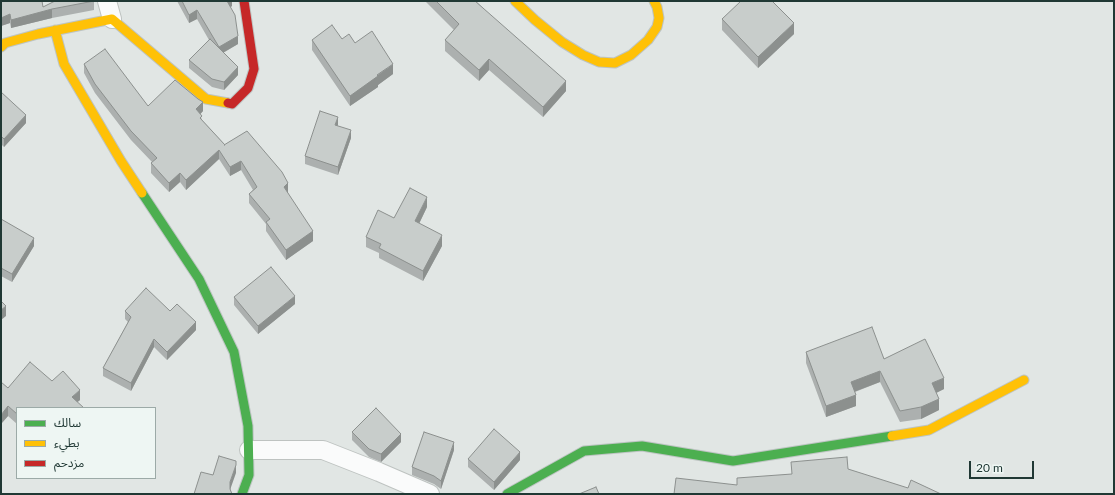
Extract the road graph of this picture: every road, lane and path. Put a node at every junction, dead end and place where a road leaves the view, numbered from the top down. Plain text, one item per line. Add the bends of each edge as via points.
1 (107, 1) edge
2 (244, 1) edge
3 (515, 1) edge
4 (654, 1) edge
5 (112, 19) junction
6 (55, 30) junction
7 (1, 47) edge
8 (1024, 380) dead end
9 (249, 450) junction
10 (242, 494) edge
11 (430, 494) edge
12 (507, 494) edge

1 - 5 street
2 - 5 street via 254,69 248,88 232,104 206,99
3 - 4 street via 562,42 599,62 615,63 631,55 648,40 657,27 659,18
5 - 6 street
6 - 7 street via 5,43
6 - 9 street via 64,64 120,161 199,279 234,352 248,426
8 - 12 street via 929,430 733,461 642,446 584,451
9 - 10 street via 249,475
9 - 11 street via 323,450

